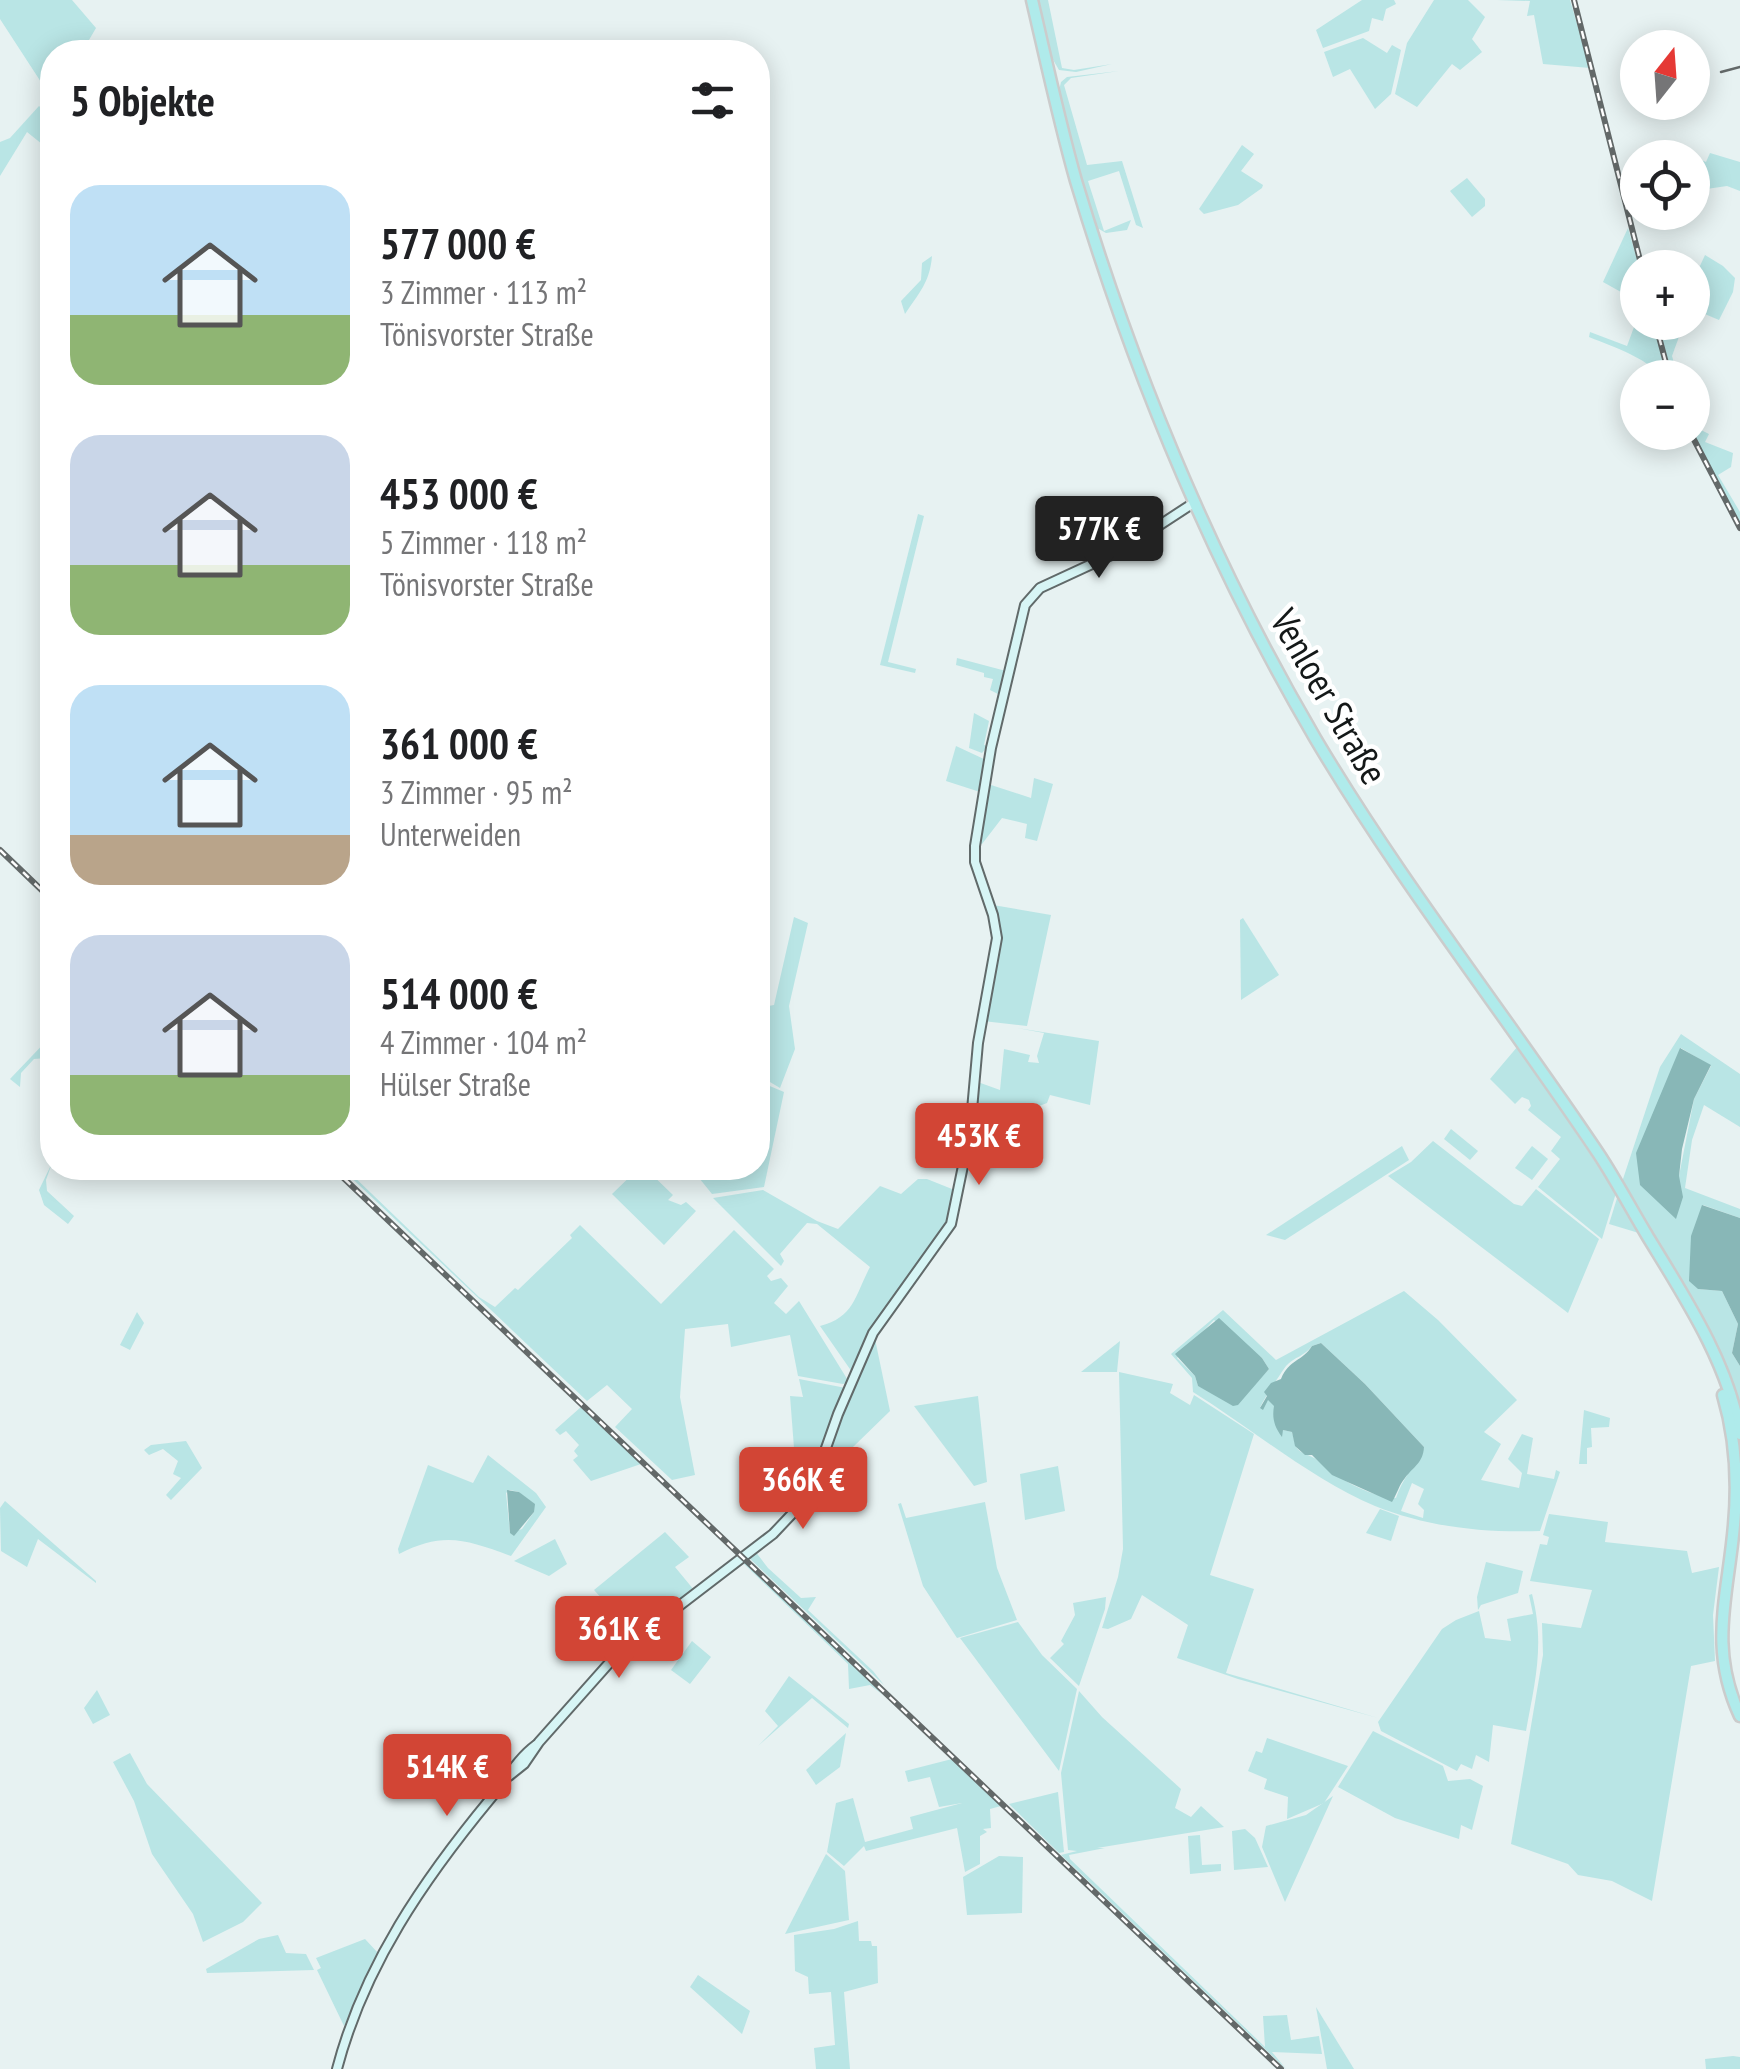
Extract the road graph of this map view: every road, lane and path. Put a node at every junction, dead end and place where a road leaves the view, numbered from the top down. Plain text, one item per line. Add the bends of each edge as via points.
1 (1032, 0) edge
2 (1195, 502) junction
3 (1712, 1356) junction
4 (1740, 1434) edge
5 (1740, 1508) edge
6 (1734, 1520) junction
7 (1740, 1716) edge
8 (337, 2069) edge

1 - 2 main road, Venloer Straße via 1098,250
2 - 3 main road, Venloer Straße via 1315,737 1425,909 1601,1157
2 - 8 main road via 1120,551 1040,588 1025,606 974,846 996,938 954,1216 873,1333 809,1496 780,1528 619,1652 456,1838 410,1904 360,2001
3 - 4 main road, Venloer Straße
3 - 6 main road, Venloer Straße via 1733,1429
5 - 6 main road
6 - 7 main road, Venloer Straße via 1720,1639

